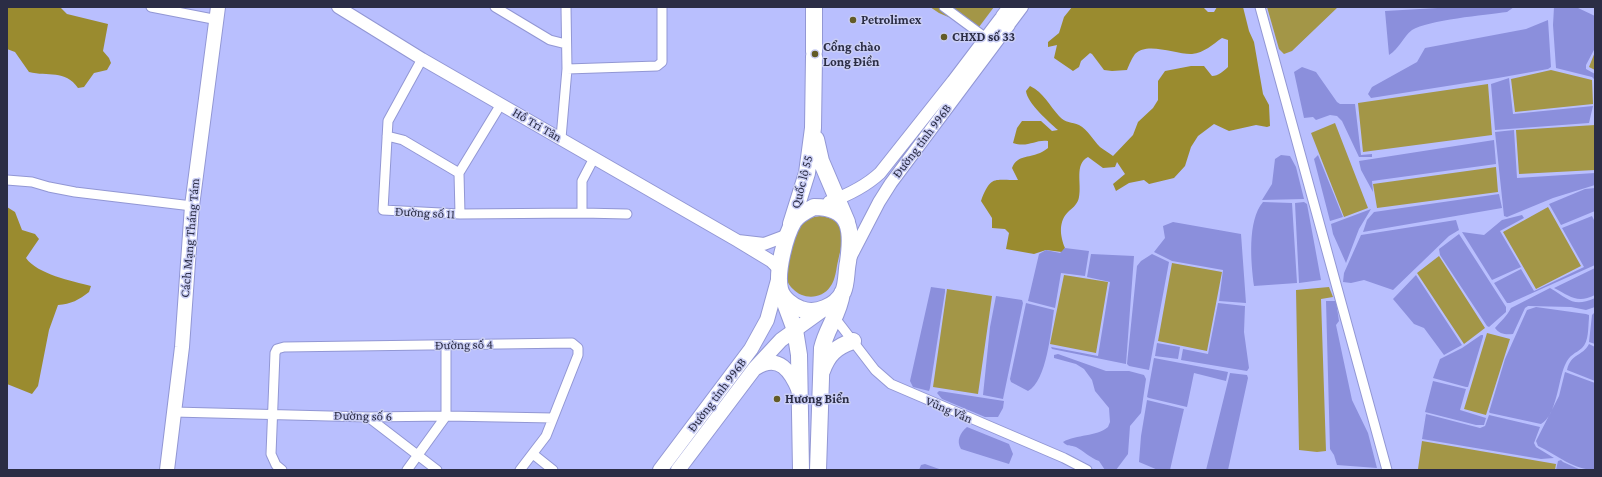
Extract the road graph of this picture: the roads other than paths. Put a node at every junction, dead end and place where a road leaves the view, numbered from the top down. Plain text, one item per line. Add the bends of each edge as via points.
1 (151, 7) edge
2 (338, 7) edge
3 (495, 7) edge
4 (566, 7) edge
5 (662, 7) edge
6 (814, 7) edge
7 (944, 7) edge
8 (1022, 7) edge
9 (1260, 7) edge
10 (218, 14) edge
11 (1006, 18) edge
12 (986, 38) junction
13 (566, 44) junction
14 (422, 59) junction
15 (567, 69) junction
16 (501, 104) junction
17 (813, 128) junction
18 (387, 136) junction
19 (561, 138) junction
20 (594, 158) junction
21 (459, 173) junction
22 (7, 180) edge
23 (838, 199) junction
24 (192, 206) junction
25 (814, 207) junction
26 (582, 212) junction
27 (460, 214) junction
28 (627, 214) dead end
29 (849, 227) junction
30 (788, 235) junction
31 (738, 240) junction
32 (847, 264) junction
33 (780, 270) junction
34 (780, 290) junction
35 (830, 313) junction
36 (795, 330) junction
37 (853, 341) junction
38 (446, 346) junction
39 (755, 368) junction
40 (819, 380) junction
41 (800, 392) junction
42 (174, 412) junction
43 (273, 414) junction
44 (446, 416) junction
45 (368, 417) junction
46 (553, 418) junction
47 (533, 454) junction
48 (417, 456) junction
49 (167, 470) edge
50 (282, 470) edge
51 (407, 470) edge
52 (436, 470) edge
53 (520, 470) edge
54 (553, 470) edge
55 (660, 470) edge
56 (678, 470) edge
57 (800, 470) edge
58 (818, 470) edge
59 (1087, 470) edge
60 (1387, 470) edge

1 - 10 street
2 - 14 main road, Hồ Tri Tân
3 - 13 street via 550,40
4 - 13 street
5 - 15 street via 662,62 657,66
6 - 17 highway, Quốc lộ 55
7 - 12 street
8 - 11 main road, Đường tỉnh 996B
9 - 60 street
10 - 24 main road, Cách Mạng Tháng Tám
11 - 12 main road, Đường tỉnh 996B
11 - 32 main road, Đường tỉnh 996B via 891,183
12 - 23 main road, Đường tỉnh 996B via 880,173 868,184
13 - 15 street
14 - 16 main road, Hồ Tri Tân
14 - 18 street, Đường số 11 via 388,121
15 - 19 street
16 - 19 main road, Hồ Tri Tân
16 - 21 street
17 - 23 highway, Quốc lộ 55 via 821,161
17 - 30 highway, Quốc lộ 55 via 807,173
18 - 21 street via 403,140
18 - 27 street, Đường số 11 via 383,210
19 - 20 main road, Hồ Tri Tân
20 - 26 street via 582,181
20 - 31 main road, Hồ Tri Tân
21 - 27 street
22 - 24 street via 32,182 75,192
23 - 25 main road, Đường tỉnh 996B
23 - 29 highway, Quốc lộ 55
24 - 42 main road, Cách Mạng Tháng Tám via 182,347
25 - 29 highway via 829,208 838,212
25 - 30 highway via 798,217
26 - 27 street, Đường số 11
26 - 28 street, Đường số 11
29 - 32 highway via 851,236
30 - 31 main road via 764,244
30 - 33 highway
31 - 33 main road, Hồ Tri Tân via 771,261
32 - 35 highway via 842,293
33 - 34 highway
33 - 55 main road, Đường tỉnh 996B via 768,320 751,349
34 - 35 highway via 794,306 803,310
34 - 36 highway
35 - 36 main road, Đường tỉnh 996B
35 - 37 street, Vũng Vằn
35 - 40 highway via 822,348
36 - 39 main road, Đường tỉnh 996B via 781,340
36 - 41 highway via 800,355
37 - 40 highway via 831,353
37 - 59 street, Vũng Vằn via 875,370 891,384
38 - 43 street, Đường số 4 via 277,349
38 - 44 street
38 - 46 street, Đường số 4 via 572,343 578,348 578,355
39 - 41 main road via 767,363 779,364 793,376
39 - 56 main road, Đường tỉnh 996B
40 - 58 highway
41 - 57 highway
42 - 43 street, Đường số 6
42 - 49 main road, Cách Mạng Tháng Tám
43 - 45 street, Đường số 6
43 - 50 street via 271,454 276,465
44 - 45 street, Đường số 6
44 - 46 street, Đường số 6
44 - 48 street
45 - 48 street
46 - 47 street, Đường số 4 via 546,436
47 - 53 street, Đường số 4
47 - 54 street
48 - 51 street
48 - 52 street

